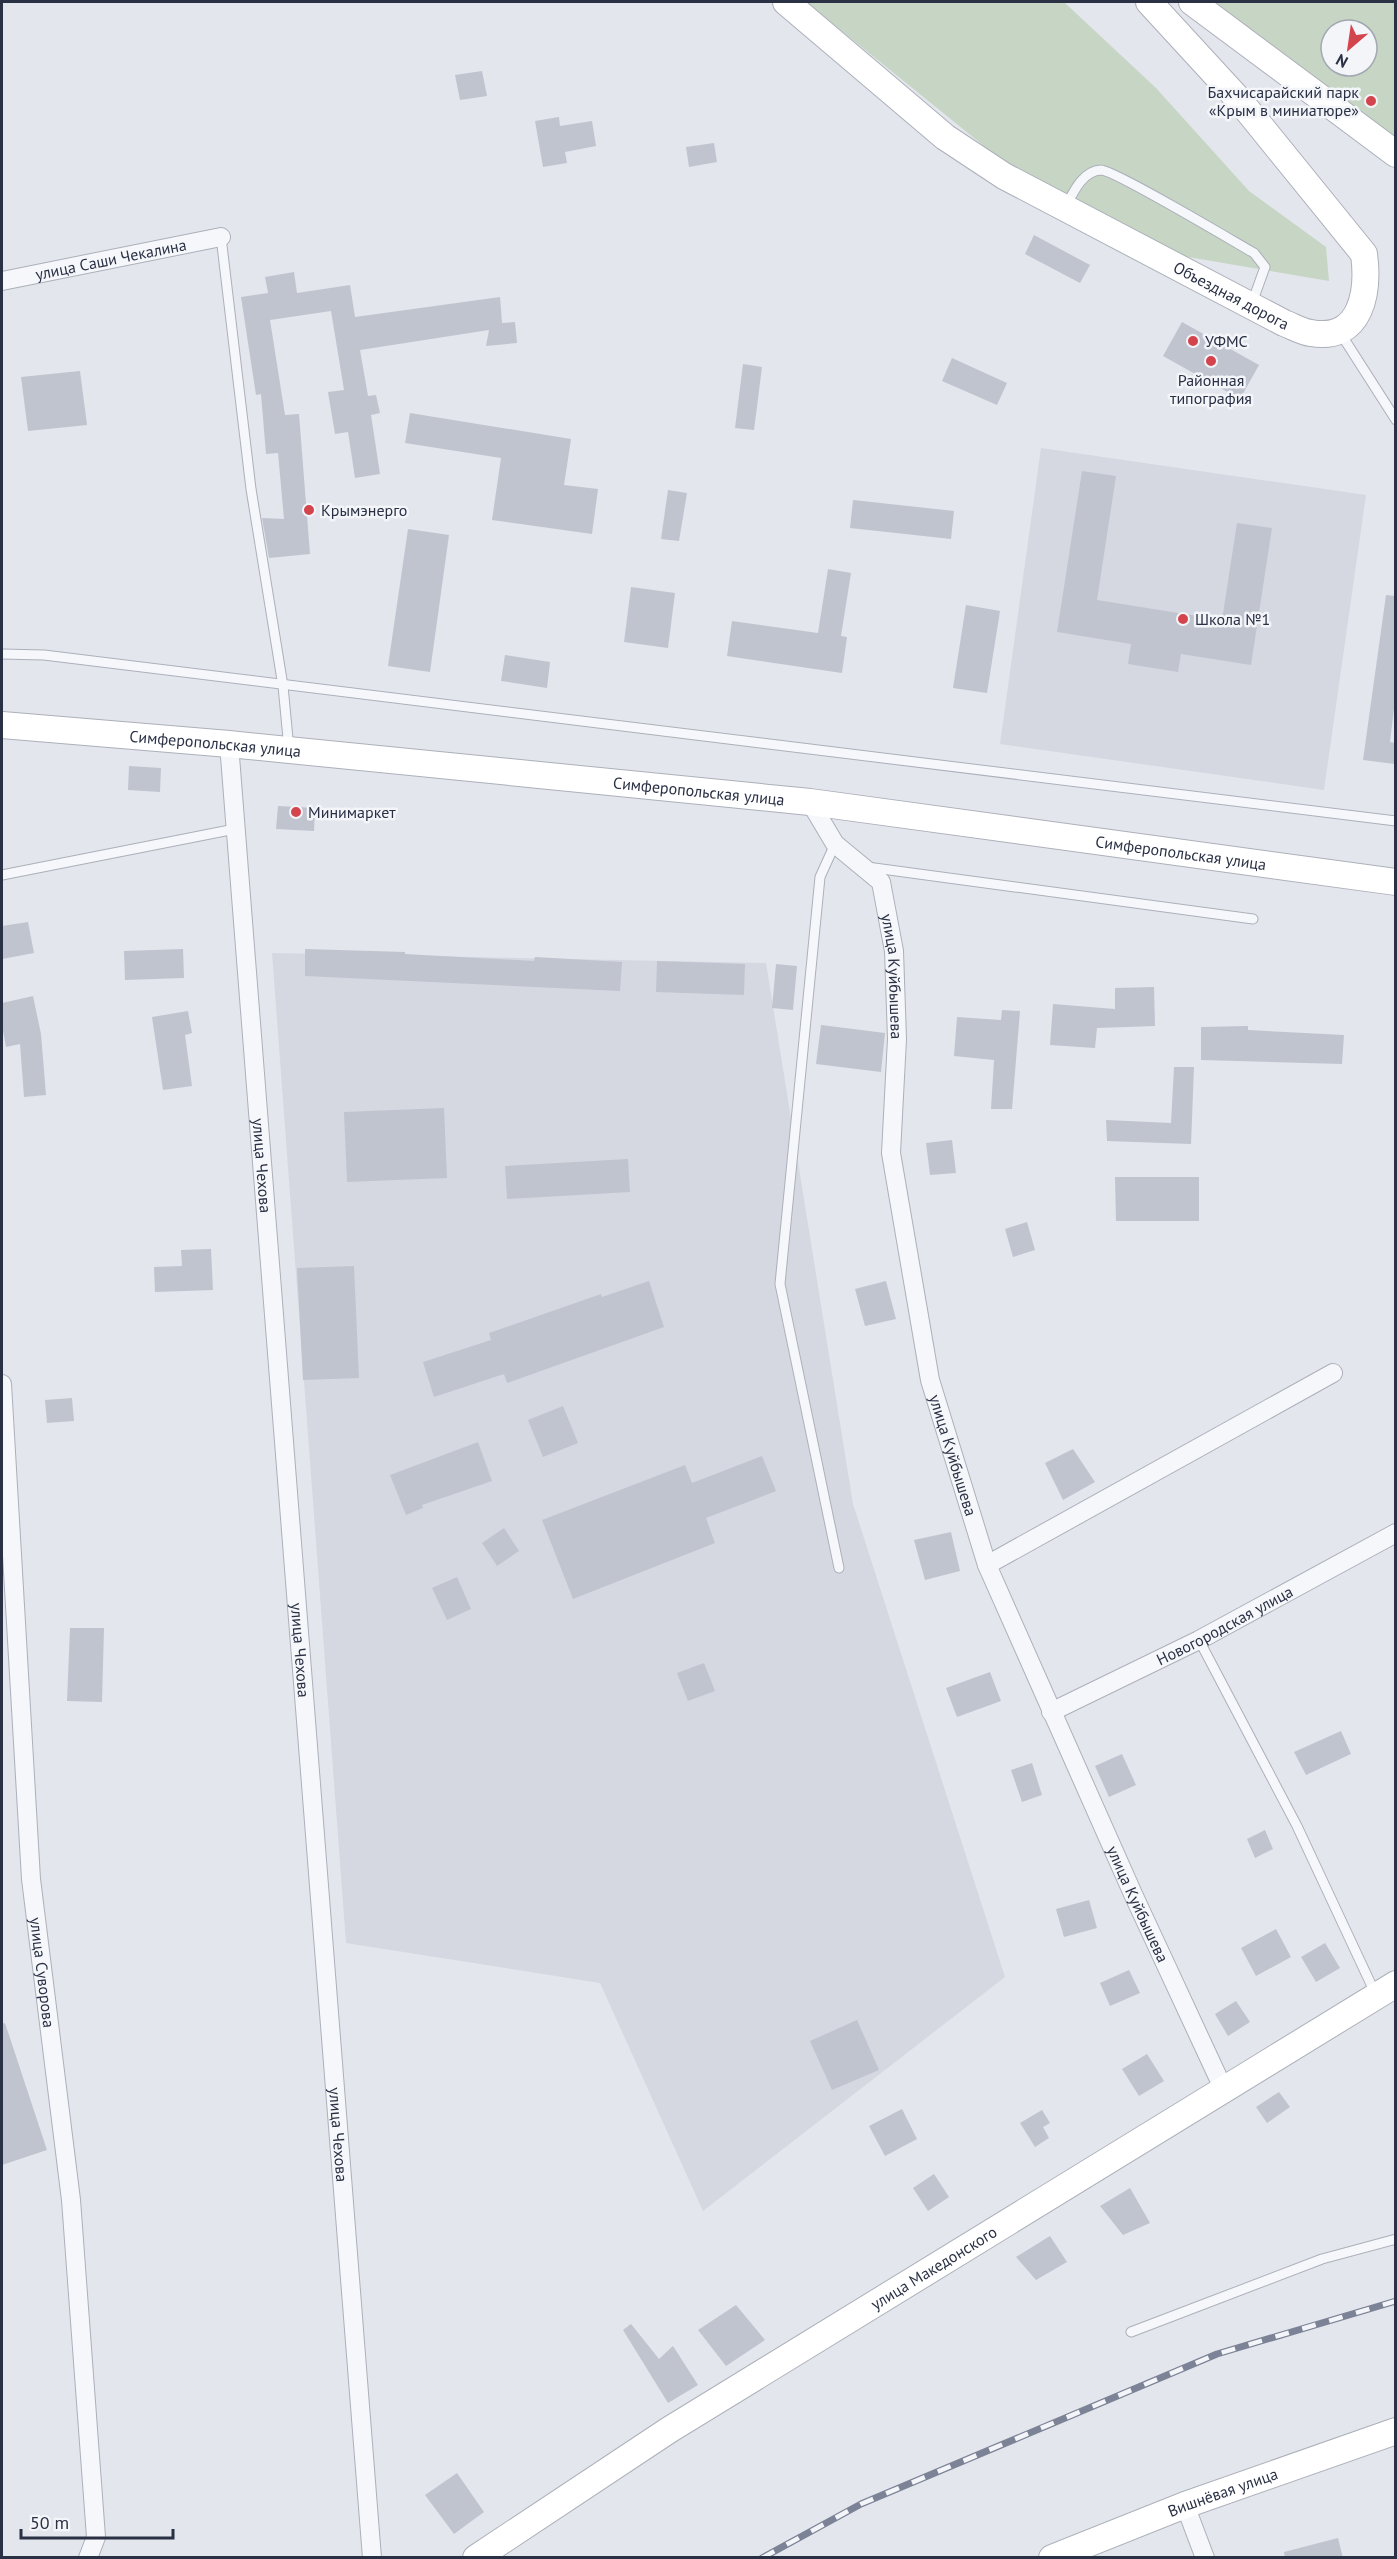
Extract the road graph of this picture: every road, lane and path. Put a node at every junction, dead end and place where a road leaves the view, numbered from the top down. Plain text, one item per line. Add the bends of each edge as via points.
1 (786, 2) edge
2 (1149, 2) edge
3 (1192, 2) edge
4 (1395, 154) edge
5 (1064, 209) junction
6 (221, 237) joint
7 (2, 280) edge
8 (1251, 306) junction
9 (1339, 330) junction
10 (1395, 420) edge
11 (2, 654) edge
12 (283, 686) junction
13 (2, 725) edge
14 (229, 744) junction
15 (290, 750) junction
16 (810, 802) junction
17 (1395, 821) edge
18 (235, 829) junction
19 (835, 844) junction
20 (862, 867) junction
21 (2, 874) edge
22 (1395, 882) edge
23 (1253, 919) dead end
24 (1333, 1373) dead end
25 (2, 1384) edge
26 (1395, 1533) edge
27 (987, 1565) junction
28 (839, 1568) dead end
29 (1198, 1640) junction
30 (1051, 1712) junction
31 (1386, 1990) edge
32 (1223, 2088) junction
33 (1395, 2239) edge
34 (1131, 2331) dead end
35 (1395, 2431) edge
36 (1185, 2505) junction
37 (88, 2558) edge
38 (372, 2558) edge
39 (476, 2558) edge
40 (1052, 2558) edge
41 (1206, 2558) edge

1 - 5 main road, Объездная дорога via 945,137
2 - 9 main road via 1240,101 1364,255 1367,279 1363,302 1354,318
3 - 4 main road
5 - 8 main road, Объездная дорога
5 - 8 lane via 1078,184 1090,173 1103,170 1127,181 1254,253 1265,267
6 - 7 street, улица Саши Чекалина
6 - 12 lane via 251,489
8 - 9 main road, Объездная дорога via 1311,333
9 - 10 lane
11 - 12 lane via 44,655
12 - 15 lane
12 - 17 lane
13 - 14 main road, Симферопольская улица
14 - 15 main road, Симферопольская улица
14 - 18 street, улица Чехова
15 - 16 main road, Симферопольская улица
16 - 19 street, улица Куйбышева
16 - 22 main road, Симферопольская улица
18 - 21 lane
18 - 38 street, улица Чехова
19 - 20 street, улица Куйбышева
19 - 28 lane via 820,878 780,1284
20 - 23 lane
20 - 27 street, улица Куйбышева via 881,882 894,951 897,1039 891,1153 912,1282 930,1380
24 - 27 street
25 - 37 street, улица Суворова via 31,1879 71,2200 96,2537
26 - 29 street, Новогородская улица
27 - 30 street, улица Куйбышева
29 - 30 street, Новогородская улица
29 - 31 lane
30 - 32 street, улица Куйбышева
31 - 32 main road, улица Македонского
32 - 39 main road, улица Македонского via 669,2430
33 - 34 lane via 1322,2259
35 - 36 main road, Вишнёвая улица
36 - 40 main road, Вишнёвая улица
36 - 41 street

